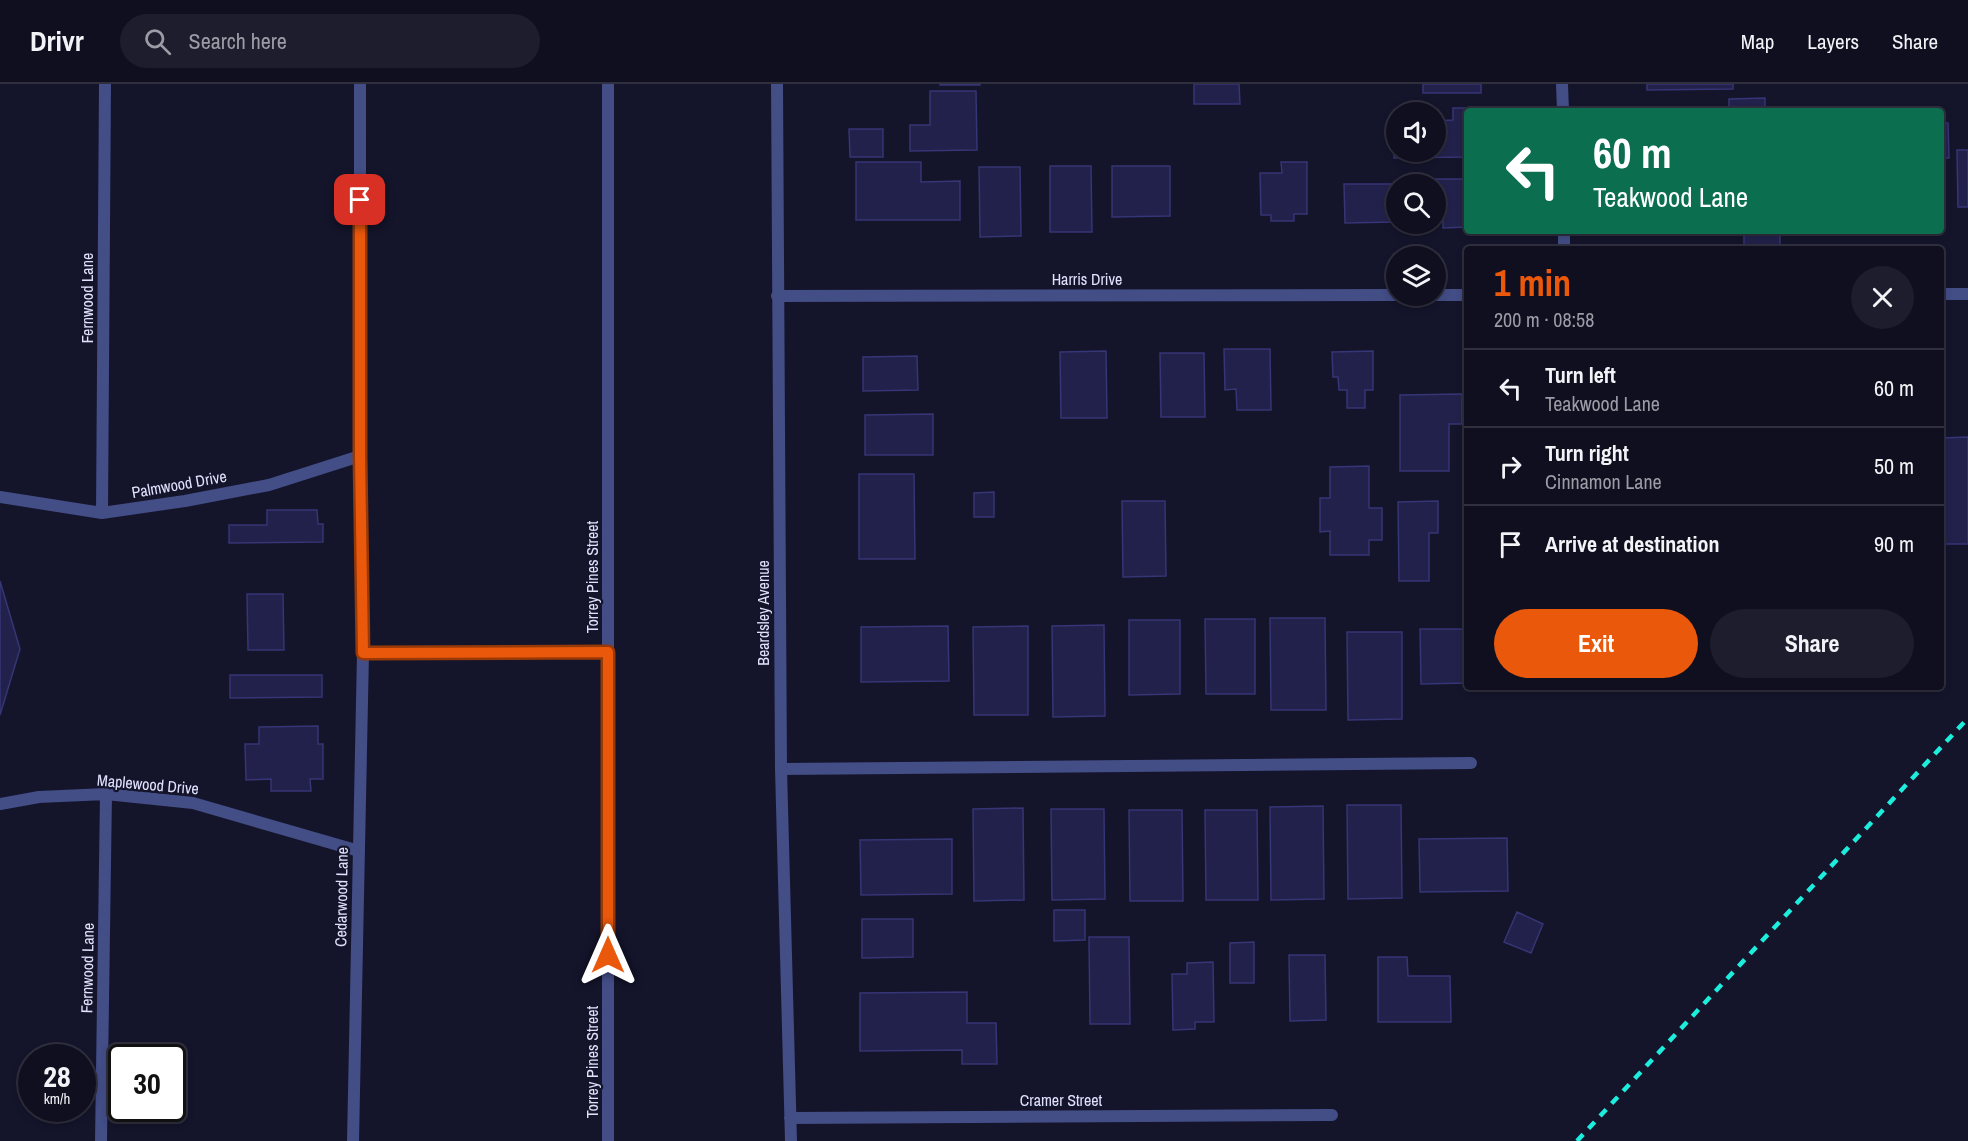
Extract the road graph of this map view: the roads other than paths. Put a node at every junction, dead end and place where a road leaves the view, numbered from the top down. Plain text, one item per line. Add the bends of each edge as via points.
1 (105, 84) edge
2 (360, 84) edge
3 (608, 84) edge
4 (777, 84) edge
5 (1562, 84) edge
6 (1563, 108) edge
7 (1944, 294) edge
8 (1968, 294) edge
9 (1386, 295) edge
10 (1446, 295) edge
11 (1464, 295) edge
12 (777, 296) junction
13 (360, 456) junction
14 (0, 497) edge
15 (102, 513) junction
16 (608, 652) junction
17 (363, 653) junction
18 (1471, 763) dead end
19 (781, 769) junction
20 (106, 795) junction
21 (0, 804) edge
22 (358, 851) junction
23 (1332, 1115) dead end
24 (790, 1118) junction
25 (101, 1141) edge
26 (353, 1141) edge
27 (608, 1141) edge
28 (791, 1141) edge

1 - 15 street, Fernwood Lane
2 - 13 street, Cedarwood Lane
3 - 16 street, Torrey Pines Street
4 - 12 street, Beardsley Avenue
5 - 6 street
7 - 8 street
9 - 12 street, Harris Drive
10 - 11 street
12 - 19 street, Beardsley Avenue
13 - 15 street, Palmwood Drive via 269,485
13 - 17 street, Cedarwood Lane
14 - 15 street, Palmwood Drive
16 - 17 street
16 - 27 street, Torrey Pines Street
17 - 22 street, Cedarwood Lane
18 - 19 street
19 - 24 street, Beardsley Avenue
20 - 21 street, Maplewood Drive via 39,797
20 - 22 street, Maplewood Drive via 193,803
20 - 25 street, Fernwood Lane
22 - 26 street, Cedarwood Lane
23 - 24 street, Cramer Street
24 - 28 street, Beardsley Avenue

